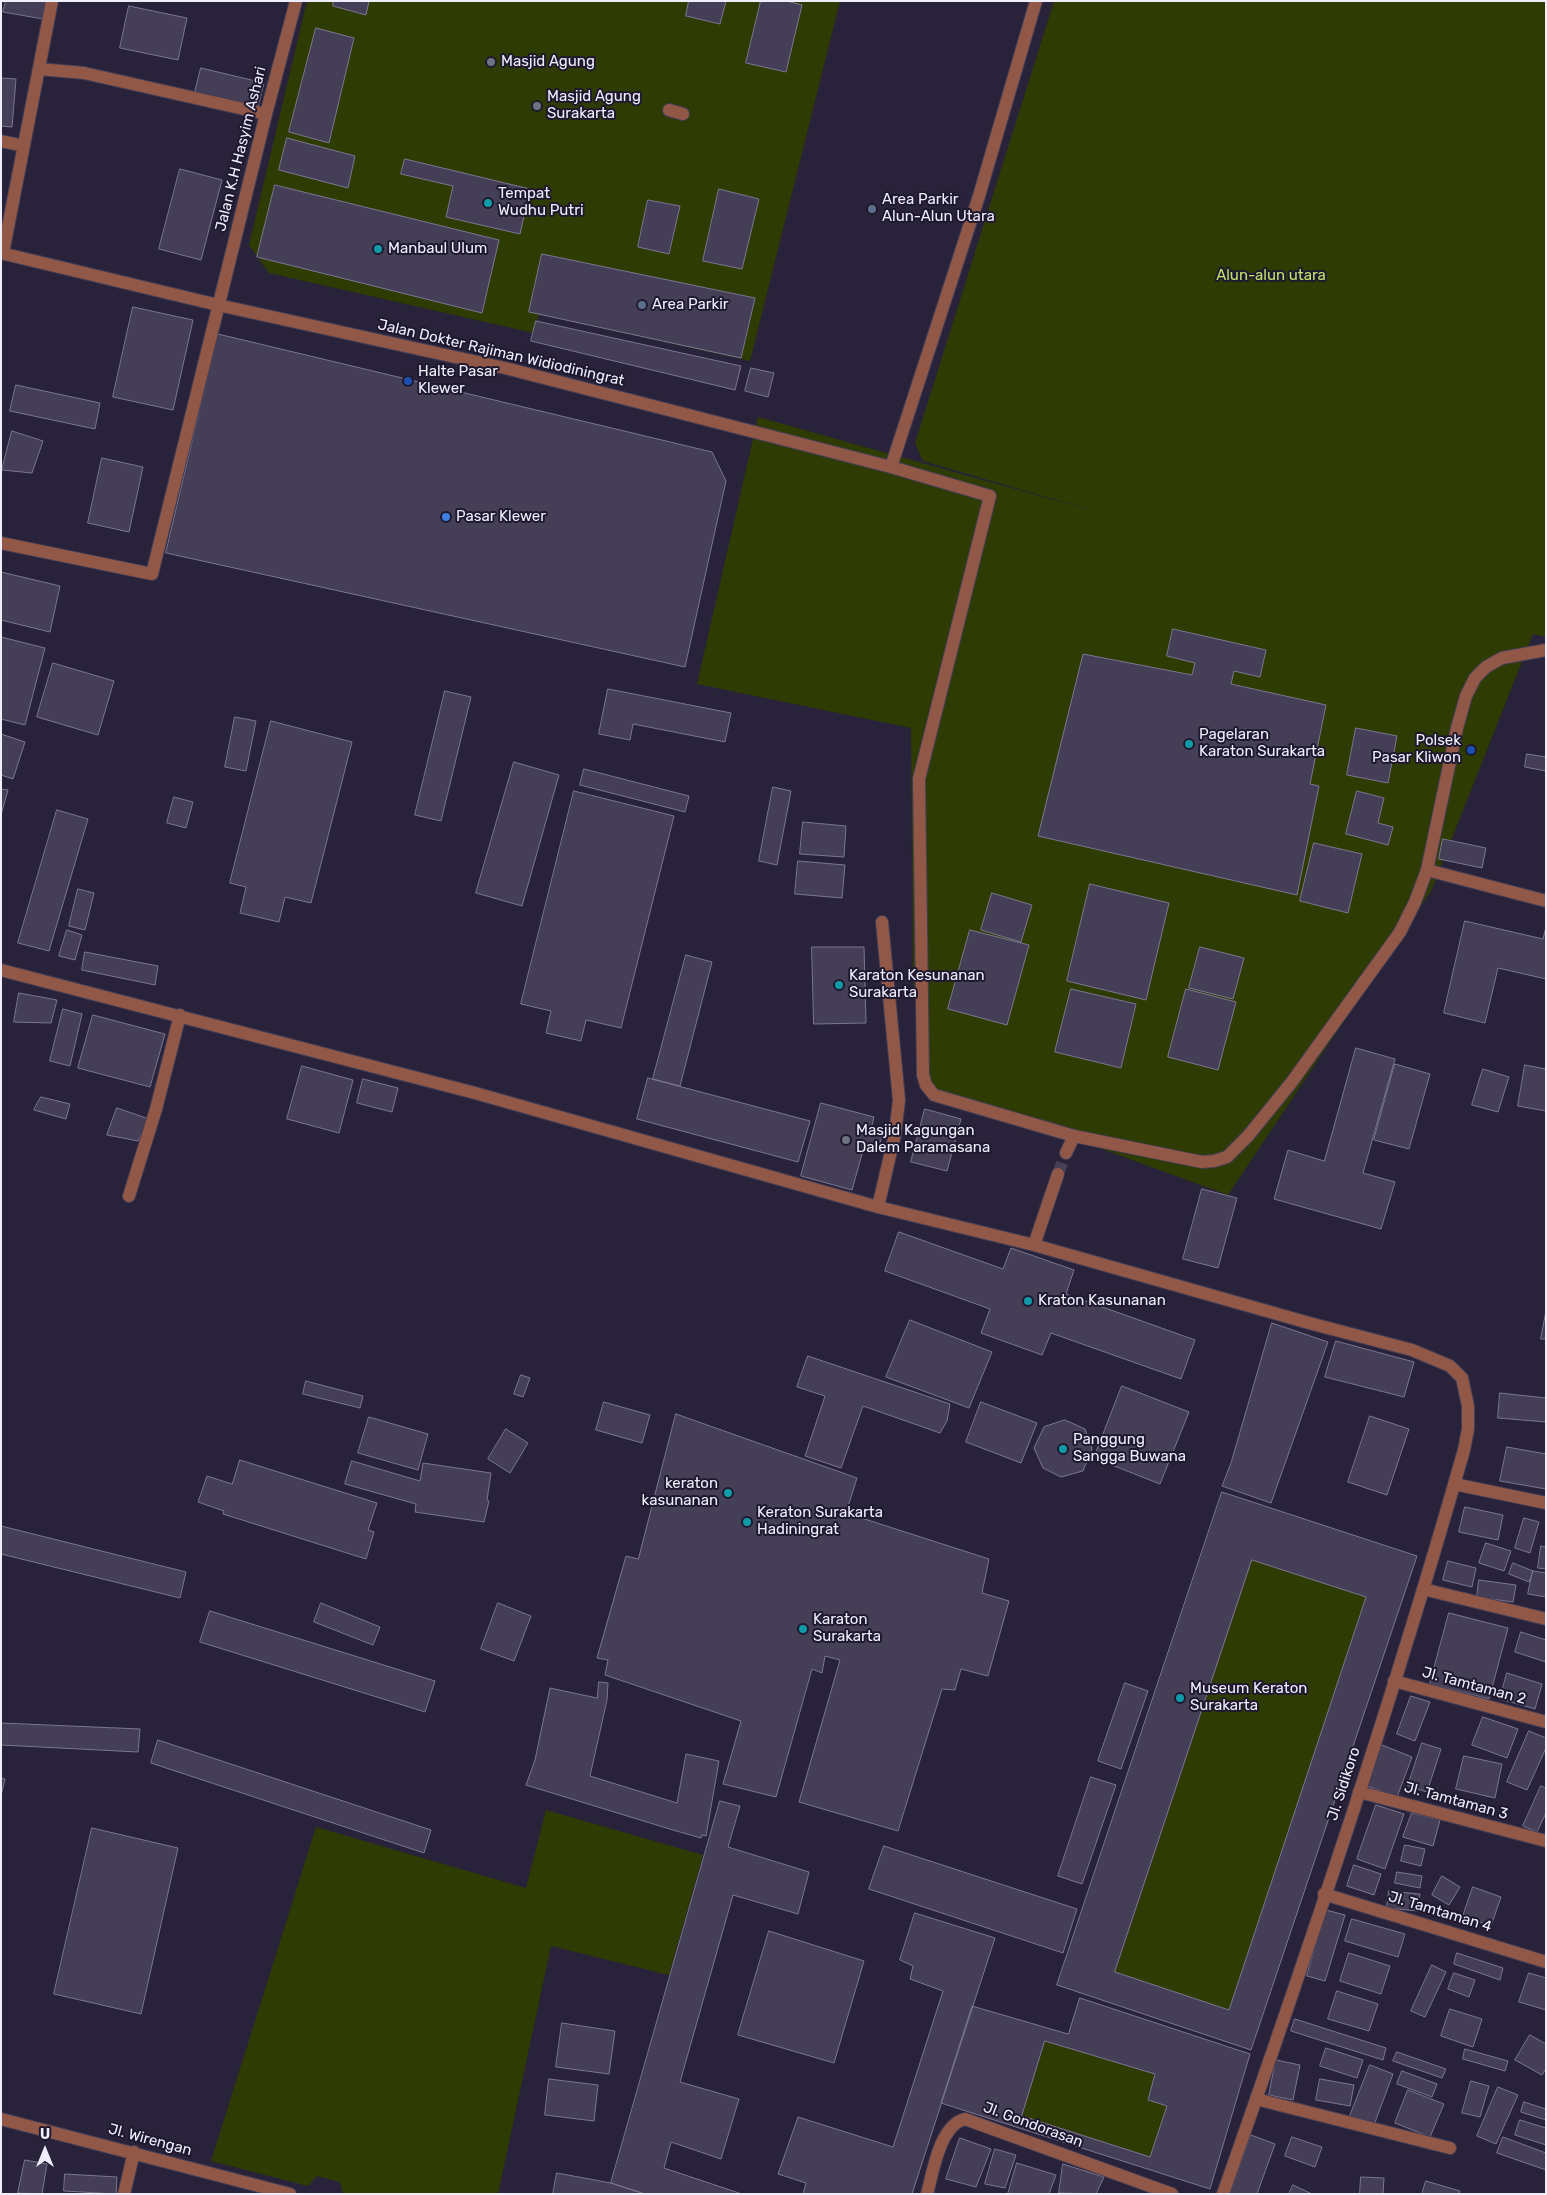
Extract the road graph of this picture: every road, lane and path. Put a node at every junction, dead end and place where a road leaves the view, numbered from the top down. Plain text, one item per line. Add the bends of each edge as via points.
1 (52, 1) edge
2 (296, 1) edge
3 (1036, 1) edge
4 (39, 69) junction
5 (669, 110) dead end
6 (266, 114) junction
7 (683, 114) dead end
8 (1, 141) edge
9 (24, 146) junction
10 (2, 253) edge
11 (218, 305) junction
12 (891, 467) junction
13 (1, 544) edge
14 (1546, 650) edge
15 (1427, 870) junction
16 (1546, 901) edge
17 (882, 922) dead end
18 (1, 970) edge
19 (180, 1015) junction
20 (1074, 1136) junction
21 (1066, 1153) tunnel mouth
22 (1058, 1174) tunnel mouth
23 (129, 1196) dead end
24 (878, 1207) junction
25 (1034, 1245) junction
26 (1454, 1484) junction
27 (1546, 1504) edge
28 (1423, 1589) junction
29 (1546, 1619) edge
30 (1394, 1681) junction
31 (1546, 1722) edge
32 (1359, 1792) junction
33 (1546, 1841) edge
34 (1324, 1894) junction
35 (1546, 1962) edge
36 (1256, 2099) junction
37 (1, 2119) edge
38 (1450, 2148) dead end
39 (134, 2152) junction
40 (260, 2190) edge
41 (124, 2194) edge
42 (290, 2194) edge
43 (927, 2194) edge
44 (1172, 2194) edge
45 (1223, 2194) edge

1 - 4 street
2 - 6 street, Jalan K.H Hasyim Ashari
3 - 12 street via 979,196
4 - 6 street via 84,73
4 - 9 street
5 - 7 street
6 - 11 street, Jalan K.H Hasyim Ashari
8 - 9 street
9 - 10 street
10 - 11 street, Jalan Dokter Rajiman Widiodiningrat
11 - 12 street, Jalan Dokter Rajiman Widiodiningrat via 505,368
11 - 13 street, Jalan K.H Hasyim Ashari via 152,574
12 - 20 street, Jalan Dokter Rajiman Widiodiningrat via 990,496 919,779 923,1075 929,1090 938,1097
14 - 15 street via 1502,658 1475,678 1457,728
15 - 16 street
15 - 20 street via 1400,932 1291,1083 1235,1151 1214,1161 1202,1162
17 - 24 street via 899,1100 895,1134
18 - 19 street
19 - 23 street
19 - 24 street via 475,1093
20 - 21 street
22 - 25 street
24 - 25 street
25 - 26 street, Jl. Sidikoro via 1412,1350 1450,1366 1462,1378 1468,1406 1468,1429
26 - 27 street
26 - 28 street, Jl. Sidikoro
28 - 29 street
28 - 30 street, Jl. Sidikoro
30 - 31 street, Jl. Tamtaman 2
30 - 32 street, Jl. Sidikoro
32 - 33 street, Jl. Tamtaman 3
32 - 34 street, Jl. Sidikoro
34 - 35 street, Jl. Tamtaman 4
34 - 36 street, Jl. Sidikoro
36 - 38 street
36 - 45 street, Jl. Sidikoro
37 - 39 street, Jl. Wirengan
39 - 40 street, Jl. Wirengan
39 - 41 street
40 - 42 street, Jl. Wirengan
43 - 44 street, Jl. Gondorasan via 947,2132 954,2124 966,2120

